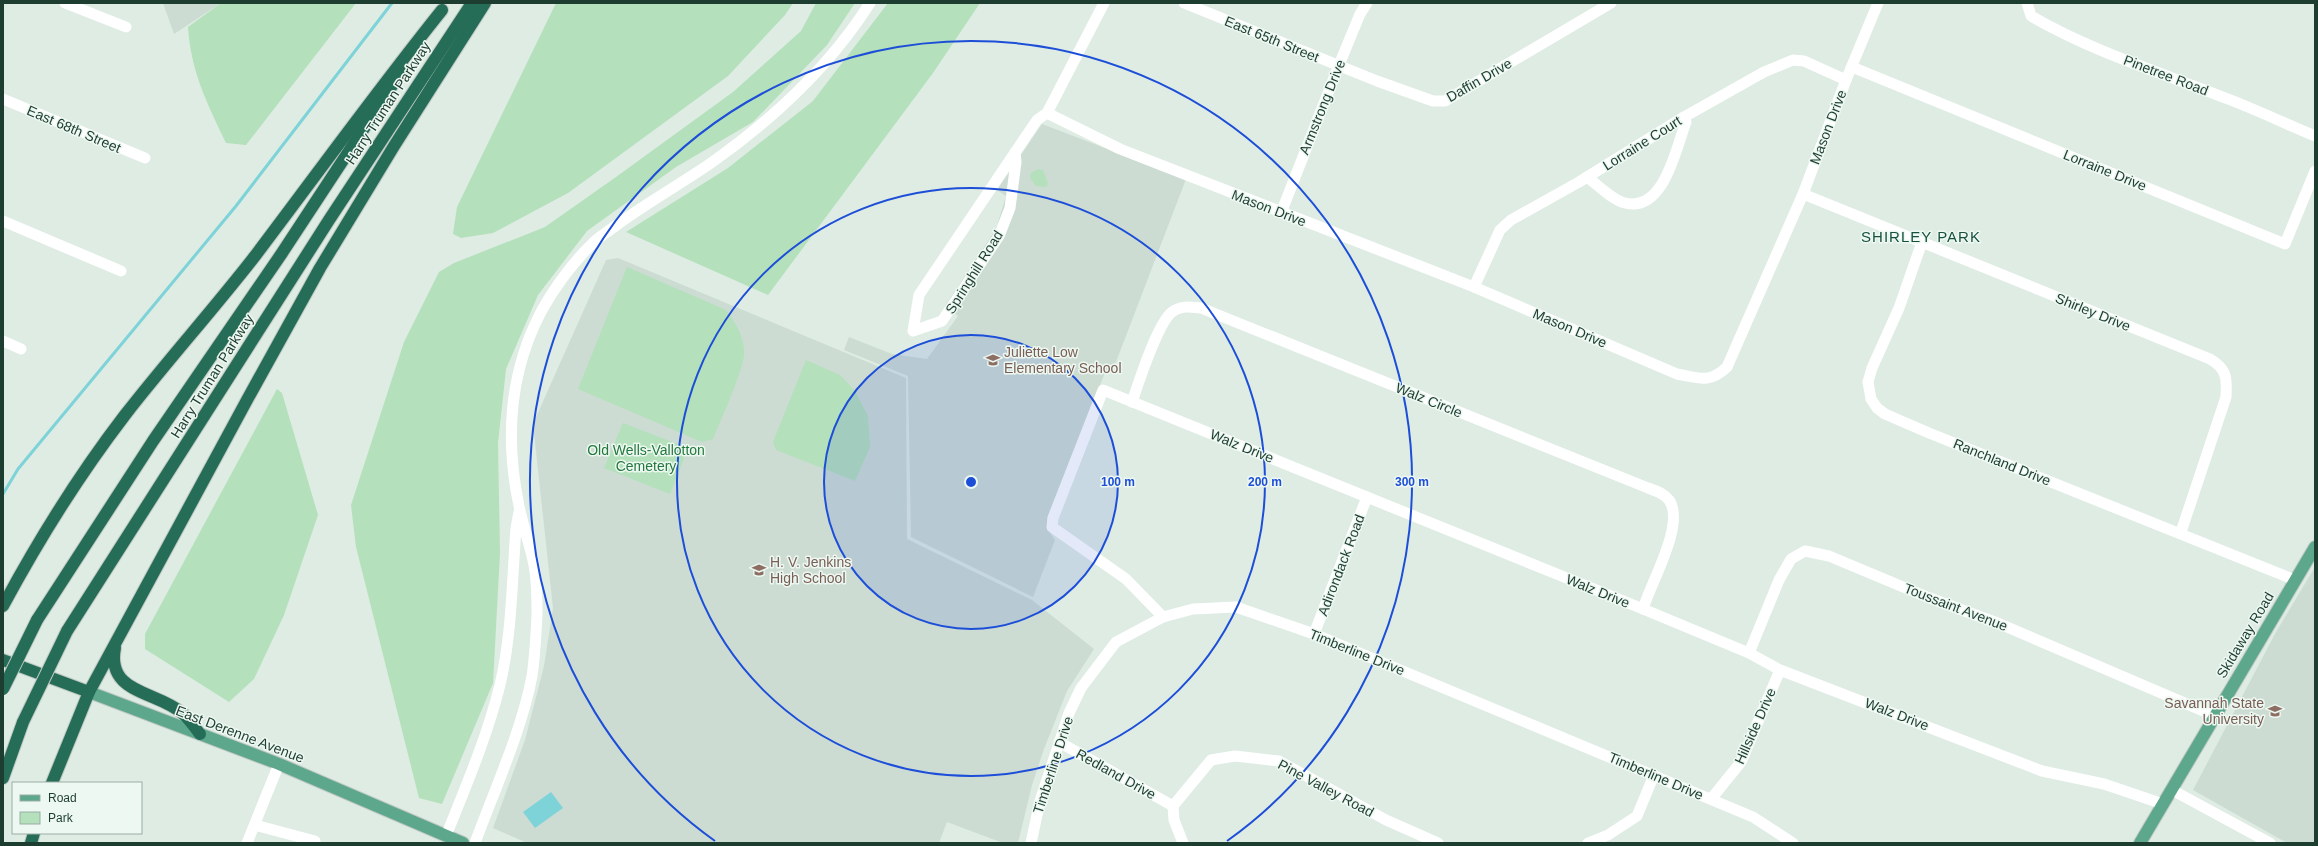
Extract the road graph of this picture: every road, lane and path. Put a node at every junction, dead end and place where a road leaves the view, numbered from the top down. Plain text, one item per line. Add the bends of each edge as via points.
1 (65, 3) edge
2 (472, 3) edge
3 (485, 3) edge
4 (870, 3) edge
5 (1104, 3) edge
6 (1184, 3) edge
7 (1367, 3) edge
8 (1612, 3) edge
9 (1878, 3) edge
10 (2027, 3) edge
11 (444, 7) edge
12 (126, 28) dead end
13 (1339, 65) junction
14 (1852, 66) junction
15 (1846, 80) junction
16 (3, 99) edge
17 (1047, 113) junction
18 (1684, 117) junction
19 (2315, 136) edge
20 (1015, 152) junction
21 (145, 158) dead end
22 (2315, 171) edge
23 (1587, 177) junction
24 (1803, 194) junction
25 (1280, 213) junction
26 (3, 221) edge
27 (1922, 242) junction
28 (121, 271) dead end
29 (1474, 287) junction
30 (3, 341) edge
31 (21, 349) dead end
32 (1132, 402) junction
33 (1367, 497) junction
34 (519, 509) junction
35 (2180, 532) junction
36 (2315, 547) edge
37 (2295, 580) junction
38 (3, 606) edge
39 (1643, 609) junction
40 (1163, 617) junction
41 (1314, 634) junction
42 (117, 642) junction
43 (1749, 653) junction
44 (3, 660) edge
45 (1780, 670) junction
46 (3, 689) edge
47 (89, 692) junction
48 (2215, 716) junction
49 (200, 734) junction
50 (1059, 742) junction
51 (279, 764) junction
52 (1654, 775) junction
53 (3, 778) edge
54 (52, 782) edge
55 (2172, 790) junction
56 (1711, 799) junction
57 (2163, 804) junction
58 (1174, 806) junction
59 (255, 825) junction
60 (446, 836) junction
61 (315, 841) dead end
62 (247, 843) edge
63 (463, 843) edge
64 (475, 843) edge
65 (1031, 843) edge
66 (1183, 843) edge
67 (1438, 843) edge
68 (1588, 843) edge
69 (1793, 843) edge
70 (2140, 843) edge
71 (2270, 843) edge

1 - 12 street
2 - 53 highway, Harry Truman Parkway, bridge via 329,220 67,631 23,722
3 - 42 highway via 320,268
4 - 34 street via 854,28 824,65 768,118 712,162 591,244 563,277 530,336 516,381 511,463
5 - 17 street, Springhill Road
6 - 13 street, East 65th Street
7 - 13 street, Armstrong Drive
8 - 13 street, Daffin Drive via 1445,101 1433,101
9 - 14 street, Mason Drive
10 - 19 street, Pinetree Road via 2031,16 2056,31
11 - 38 highway via 254,257 121,421 75,484 36,544
11 - 46 highway, Harry Truman Parkway, bridge via 282,253 153,441 37,620
13 - 25 street, Armstrong Drive
14 - 15 street, Mason Drive
14 - 22 street, Lorraine Drive via 2284,244
15 - 18 street, Lorraine Court via 1804,62 1793,60 1764,72
15 - 24 street, Mason Drive
16 - 21 street, East 68th Street
17 - 20 street, Springhill Road via 1037,120
17 - 25 street, Mason Drive via 1120,149
18 - 23 street, Lorraine Court
18 - 23 street via 1686,122 1665,179 1651,198 1644,202 1625,203
20 - 20 street, Springhill Road via 919,295 913,331 942,321 999,236 1010,208
23 - 29 street, Lorraine Court via 1511,220 1500,230
24 - 27 street, Shirley Drive
24 - 29 street, Mason Drive via 1727,367 1716,377 1703,379 1677,374
25 - 29 street, Mason Drive
26 - 28 street
27 - 35 street, Shirley Drive via 2210,359 2221,366 2227,381 2226,397
27 - 35 street, Ranchland Drive via 1899,308 1868,382 1871,399 1877,408 1885,414 1930,433
30 - 31 street
32 - 33 street, Walz Drive
32 - 39 street, Walz Circle via 1162,323 1172,312 1185,306 1201,308 1641,485 1669,500 1673,517 1672,530 1662,562
32 - 40 street, Walz Drive via 1103,390 1076,456 1052,527 1126,579
33 - 39 street, Walz Drive
33 - 41 street, Adirondack Road
34 - 60 street via 508,638 500,684 486,736
34 - 64 street via 535,567 537,615 532,676 520,718
35 - 37 street, Ranchland Drive
36 - 37 main road, Skidaway Road
37 - 48 main road, Skidaway Road
39 - 43 street, Walz Drive
40 - 41 street, Timberline Drive via 1192,609 1236,607
40 - 50 street, Timberline Drive via 1116,642 1081,688
41 - 52 street, Timberline Drive
42 - 47 highway
42 - 49 highway via 114,662 122,680 132,688 182,712
43 - 45 street, Walz Drive
43 - 48 street, Toussaint Avenue via 1779,580 1791,559 1805,551 1829,556 2000,624
44 - 47 highway, East Derenne Avenue
45 - 56 street, Hillside Drive via 1741,762
45 - 57 street, Walz Drive via 2042,771 2104,784
47 - 49 main road, East Derenne Avenue
47 - 54 highway
48 - 55 main road, Skidaway Road
49 - 51 main road, East Derenne Avenue
50 - 58 street, Redland Drive
50 - 65 street, Timberline Drive via 1040,801
51 - 59 street
51 - 60 main road, East Derenne Avenue
52 - 56 street, Timberline Drive
52 - 68 street via 1637,816 1608,835
55 - 57 main road, Skidaway Road
55 - 71 street
56 - 69 street, Timberline Drive via 1754,816
57 - 70 main road, Skidaway Road
58 - 66 street via 1174,820
58 - 67 street, Pine Valley Road via 1211,760 1235,756 1279,761 1386,820
59 - 61 street
59 - 62 street
60 - 63 main road, East Derenne Avenue

